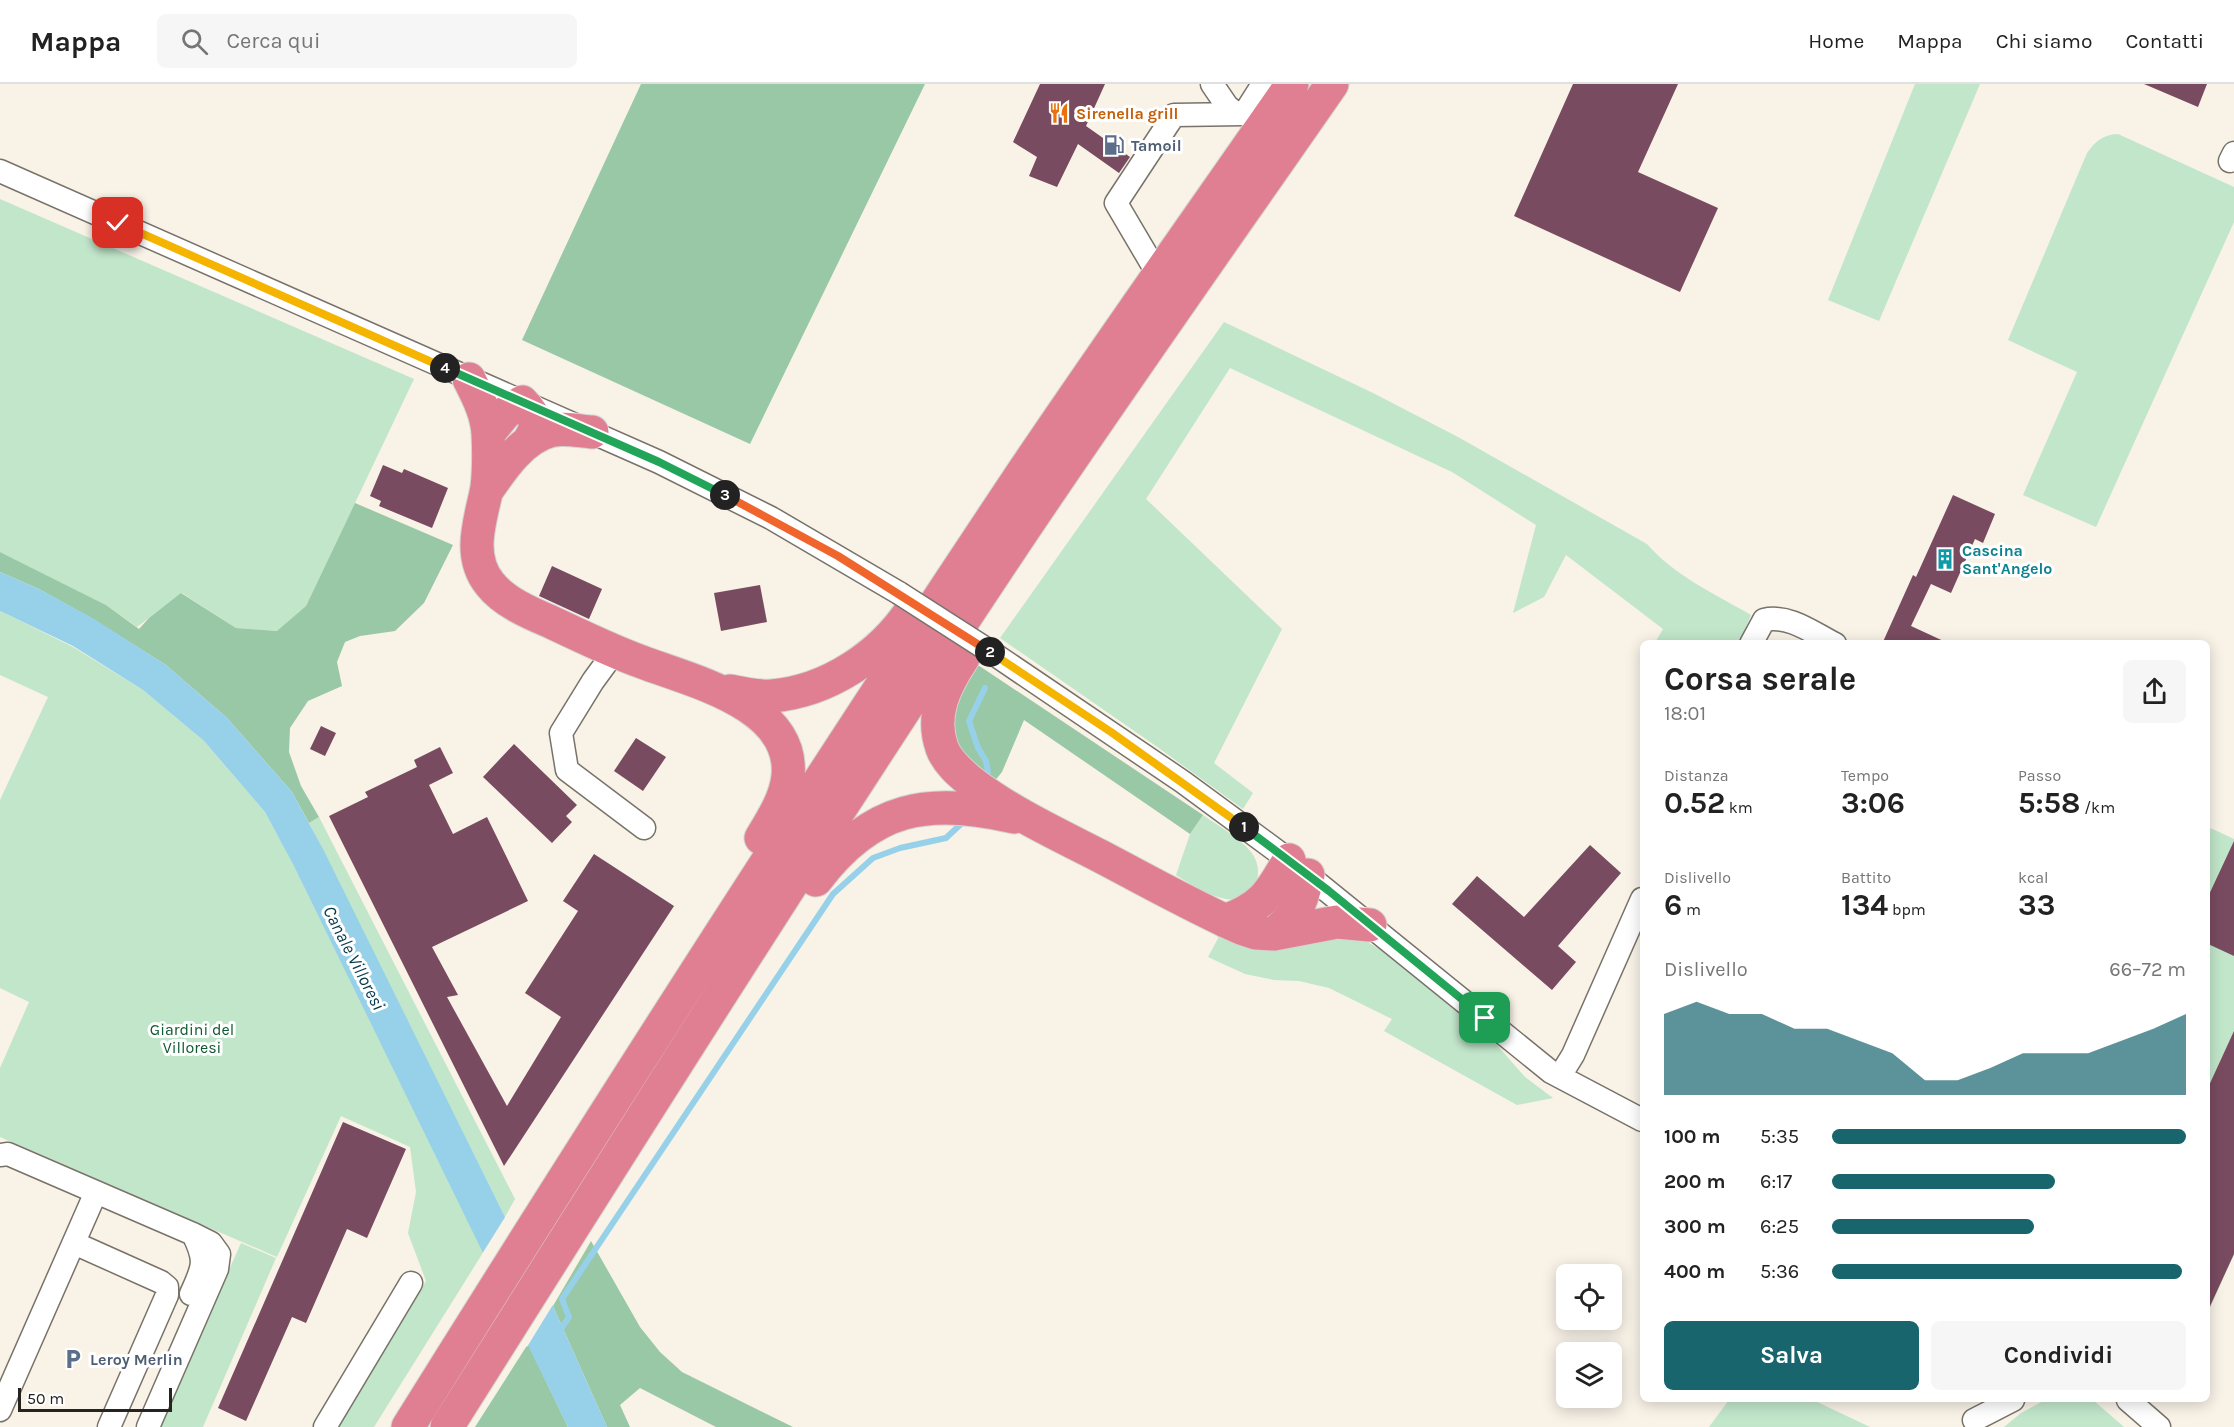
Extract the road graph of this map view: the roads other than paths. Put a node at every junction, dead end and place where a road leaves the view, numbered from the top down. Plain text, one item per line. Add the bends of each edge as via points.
1 (1212, 84) edge
2 (1263, 84) edge
3 (1292, 84) edge
4 (1332, 84) edge
5 (1237, 114) junction
6 (0, 171) edge
7 (1159, 276) junction
8 (469, 379) junction
9 (522, 402) junction
10 (592, 432) junction
11 (488, 434) junction
12 (528, 442) junction
13 (1026, 468) junction
14 (486, 492) junction
15 (1005, 558) junction
16 (1753, 640) edge
17 (1827, 640) edge
18 (615, 651) junction
19 (708, 686) junction
20 (1034, 822) junction
21 (644, 828) dead end
22 (1298, 867) junction
23 (1640, 904) edge
24 (1225, 921) junction
25 (1370, 925) junction
26 (1274, 934) junction
27 (710, 950) junction
28 (738, 968) junction
29 (1560, 1076) junction
30 (1640, 1119) edge
31 (0, 1155) edge
32 (96, 1192) junction
33 (193, 1234) junction
34 (74, 1243) junction
35 (411, 1283) dead end
36 (484, 1305) junction
37 (2006, 1402) edge
38 (2130, 1402) edge
39 (0, 1410) edge
40 (1973, 1415) edge
41 (110, 1427) edge
42 (132, 1427) edge
43 (148, 1427) edge
44 (326, 1427) edge
45 (396, 1427) edge
46 (408, 1427) edge
47 (447, 1427) edge
48 (2159, 1427) edge

1 - 5 street
2 - 5 street via 1244,114
3 - 7 highway
4 - 15 highway
5 - 7 street via 1174,115 1116,203
6 - 8 street
7 - 13 highway
8 - 9 street
8 - 11 highway via 483,408
9 - 10 street
9 - 11 highway via 505,413
9 - 12 highway via 535,418 535,430
10 - 12 highway via 550,430
10 - 22 street, bridge via 771,518 899,593 1183,782
11 - 14 highway
12 - 14 highway
13 - 19 highway via 959,542 903,622 865,658 819,686 795,692 750,695
13 - 27 highway
14 - 18 highway via 476,550 480,570 491,586 517,605
15 - 20 highway via 1011,580 949,679 938,714 939,733 942,749 959,772
15 - 28 highway
16 - 17 street via 1764,620 1776,617
18 - 19 highway
18 - 21 street via 561,733 567,770
19 - 27 highway via 757,712 783,745 788,762 782,797 720,906
20 - 24 highway
20 - 28 highway via 951,807 929,807 887,820 842,849 813,883 766,952
22 - 24 highway via 1257,905
22 - 25 street
22 - 26 highway via 1298,909
23 - 29 street
24 - 26 highway via 1256,933
25 - 26 highway via 1337,922
25 - 29 street
27 - 36 highway
28 - 47 highway
29 - 30 street
31 - 32 street via 8,1154
32 - 33 street
32 - 34 street
33 - 42 street via 202,1251 202,1269
33 - 43 street via 211,1243 219,1254 217,1269
34 - 39 street
34 - 41 street via 167,1287 167,1295
35 - 44 street
36 - 45 highway
36 - 46 highway
37 - 40 street
38 - 48 street

